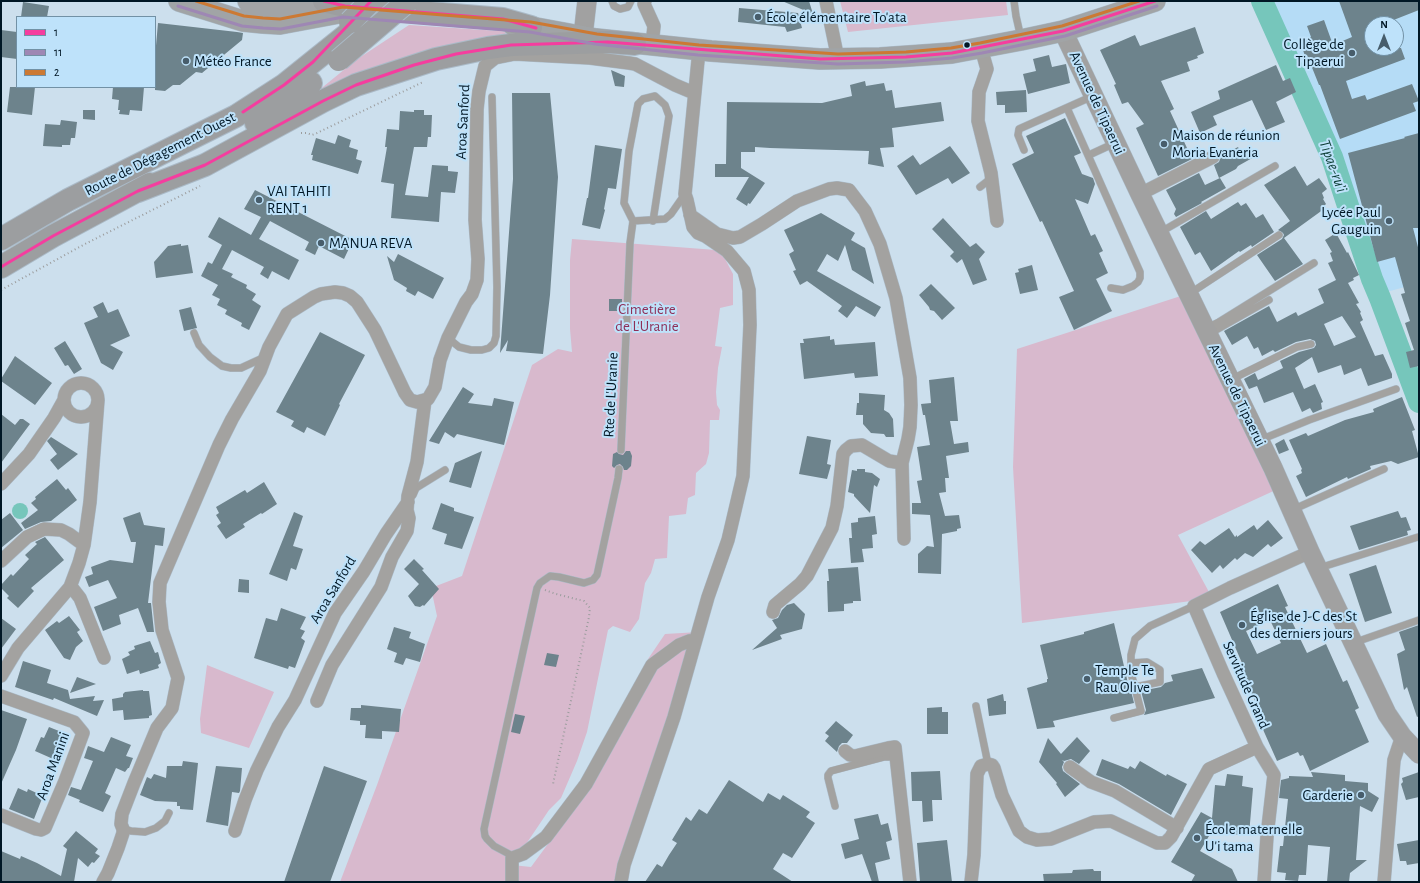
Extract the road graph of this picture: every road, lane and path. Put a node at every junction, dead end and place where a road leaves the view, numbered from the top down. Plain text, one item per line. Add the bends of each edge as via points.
1 (179, 1) edge
2 (218, 1) edge
3 (305, 1) edge
4 (324, 1) edge
5 (372, 1) edge
6 (387, 1) edge
7 (408, 1) edge
8 (587, 1) edge
9 (612, 1) edge
10 (631, 1) edge
11 (645, 1) edge
12 (826, 1) edge
13 (1014, 1) edge
14 (1155, 1) edge
15 (249, 2) edge
16 (284, 3) edge
17 (350, 21) junction
18 (531, 27) junction
19 (1063, 31) junction
20 (582, 36) junction
21 (1021, 40) junction
22 (644, 44) junction
23 (981, 48) junction
24 (700, 50) junction
25 (838, 59) junction
26 (424, 82) dead end
27 (694, 93) junction
28 (492, 96) dead end
29 (1094, 96) junction
30 (1067, 108) junction
31 (295, 135) dead end
32 (1115, 143) junction
33 (1024, 150) dead end
34 (1089, 155) junction
35 (1213, 157) dead end
36 (1275, 166) dead end
37 (991, 173) junction
38 (202, 185) dead end
39 (980, 186) dead end
40 (138, 191) junction
41 (685, 194) junction
42 (1140, 194) junction
43 (690, 215) junction
44 (633, 221) junction
45 (653, 221) junction
46 (997, 221) dead end
47 (1159, 233) junction
48 (1279, 235) dead end
49 (1, 239) edge
50 (1314, 263) dead end
51 (1, 267) edge
52 (1111, 288) dead end
53 (1, 290) edge
54 (1188, 295) junction
55 (1269, 300) dead end
56 (1206, 332) junction
57 (194, 333) dead end
58 (448, 338) junction
59 (1311, 344) dead end
60 (265, 357) junction
61 (1230, 380) junction
62 (1396, 389) dead end
63 (64, 400) junction
64 (98, 400) junction
65 (425, 400) junction
66 (70, 413) junction
67 (83, 417) junction
68 (54, 418) junction
69 (1259, 440) junction
70 (94, 446) junction
71 (621, 450) dead end
72 (902, 463) junction
73 (619, 469) dead end
74 (1384, 469) dead end
75 (445, 470) dead end
76 (1, 484) edge
77 (407, 506) junction
78 (1292, 510) junction
79 (1418, 537) dead end
80 (904, 539) dead end
81 (84, 545) junction
82 (1314, 560) junction
83 (1, 561) edge
84 (540, 583) junction
85 (70, 587) junction
86 (1194, 606) junction
87 (773, 612) dead end
88 (1419, 620) edge
89 (695, 640) junction
90 (1353, 643) junction
91 (104, 658) dead end
92 (1131, 663) junction
93 (1, 676) edge
94 (1135, 688) junction
95 (1, 696) edge
96 (317, 701) dead end
97 (976, 706) dead end
98 (1114, 718) dead end
99 (1402, 736) junction
100 (1257, 747) junction
101 (845, 751) dead end
102 (1419, 754) edge
103 (896, 756) junction
104 (988, 764) junction
105 (1070, 767) dead end
106 (553, 784) dead end
107 (835, 806) dead end
108 (169, 813) dead end
109 (1, 815) edge
110 (122, 827) junction
111 (1176, 828) junction
112 (235, 831) dead end
113 (512, 858) junction
114 (103, 882) edge
115 (512, 882) edge
116 (621, 882) edge
117 (910, 882) edge
118 (970, 882) edge
119 (1264, 882) edge
120 (1384, 882) edge

1 - 17 main road via 243,21 280,24
2 - 15 main road
3 - 17 main road
4 - 18 highway via 345,6 503,18
5 - 17 highway, bridge
6 - 17 highway
7 - 40 highway, Route de Dégagement Ouest, bridge via 289,100
8 - 20 main road
9 - 10 lane via 614,6 620,9 628,7
11 - 22 street via 654,26
12 - 25 street
13 - 21 lane
14 - 19 main road
15 - 16 main road via 266,12
16 - 17 main road
17 - 18 main road via 455,20
17 - 49 highway, Route de Dégagement Ouest via 313,62 284,85 236,116 75,197
18 - 20 main road
19 - 21 main road
19 - 29 main road, Avenue de Tipaerui
20 - 22 main road
21 - 23 main road
22 - 24 main road
22 - 40 highway via 608,42 511,45 429,61 356,85 205,165
23 - 25 main road via 906,57
23 - 37 street via 986,69 979,92 978,121
24 - 25 main road
24 - 27 street
26 - 31 path via 317,133
27 - 41 street
27 - 58 street, Aroa Sanford via 629,63 516,54 495,58 485,66 478,109 475,220 478,280
28 - 58 lane via 496,336 489,348 482,350 459,347
29 - 30 lane
29 - 32 main road, Avenue de Tipaerui
30 - 33 lane via 1019,129 1018,134
30 - 34 lane
32 - 34 lane
32 - 42 main road, Avenue de Tipaerui
34 - 52 lane via 1140,272 1140,278 1133,286 1124,290
35 - 42 street
36 - 47 lane
37 - 39 lane via 989,180
37 - 46 street
38 - 53 path
40 - 51 highway, Route de Dégagement Ouest via 58,233
41 - 43 street
41 - 45 lane via 671,214 665,219
42 - 47 main road, Avenue de Tipaerui
43 - 72 street via 717,234 733,238 762,224 797,201 829,189 849,190 865,210 872,224 896,298 907,356 911,405 908,439
43 - 89 street via 698,234 706,236 727,251 744,271 749,290 750,325 744,476 728,540
44 - 45 lane
44 - 45 lane via 624,203 629,151 638,104 643,99 655,96 665,106 669,116
44 - 71 lane, Rte de L'Uranie
47 - 54 main road, Avenue de Tipaerui
48 - 54 lane
50 - 56 lane
54 - 56 main road, Avenue de Tipaerui
55 - 56 lane
56 - 61 main road, Avenue de Tipaerui
57 - 60 lane via 199,345 222,366 241,368
58 - 65 street, Aroa Sanford via 435,387
59 - 61 lane via 1297,347
60 - 65 street via 287,314 314,297 343,293 357,302 375,330 410,400
60 - 110 street via 260,371 219,445 160,584 162,630 178,678 172,708 157,728 122,814
61 - 69 main road, Avenue de Tipaerui
62 - 69 lane
63 - 64 street via 68,389 80,383 93,388
63 - 66 street
63 - 68 street
64 - 67 street via 91,414
64 - 70 street
65 - 77 street via 417,462
66 - 67 street
66 - 68 street
67 - 70 street via 90,428
68 - 76 street via 29,454
69 - 78 main road, Avenue de Tipaerui
70 - 81 street
72 - 80 street
72 - 87 street via 889,461 862,445 852,446 846,450 843,454 832,528 807,576 775,605
73 - 84 lane via 597,574 593,580 584,583 550,576
74 - 78 lane
75 - 77 lane, Aroa Sanford via 416,488
77 - 96 street via 407,531 392,558 381,587 332,665
77 - 112 street, Aroa Sanford via 335,613 295,700 278,727 257,770
78 - 82 main road, Avenue de Tipaerui
79 - 82 lane
81 - 83 street via 61,530 44,529 27,536
81 - 85 street
82 - 86 street via 1230,588
82 - 90 main road, Avenue de Tipaerui
84 - 106 path via 545,590 578,598 589,606 589,617
84 - 113 lane via 530,617 484,829 487,839
85 - 91 street via 80,598
85 - 93 street via 18,648
86 - 92 lane via 1150,626 1135,639
86 - 100 street, Servitude Grand
88 - 90 lane
89 - 113 street via 679,645 652,665 586,784 546,837 523,854
89 - 116 street via 674,717 624,865
90 - 99 main road, Avenue de Tipaerui via 1387,714
92 - 94 lane
92 - 94 lane via 1147,662 1160,670 1160,682
94 - 98 lane via 1141,711
95 - 109 street, Aroa Manini via 74,722 84,733 45,828 36,829
97 - 104 lane
99 - 102 main road, Avenue de Tipaerui
99 - 120 street via 1394,760
100 - 111 street, Servitude Grand via 1209,769
100 - 119 street via 1274,775
101 - 103 street via 855,756 895,747
103 - 107 lane via 884,756 831,771 828,778
103 - 117 street
104 - 111 street, Servitude Grand via 994,768 1002,795 1023,836 1037,840 1051,839 1094,822 1111,821 1157,843 1165,843
104 - 118 street via 981,766 977,774 974,855
105 - 111 street via 1091,782 1115,791
108 - 110 lane via 156,828 145,832
110 - 114 street via 123,833 118,848
113 - 115 street

